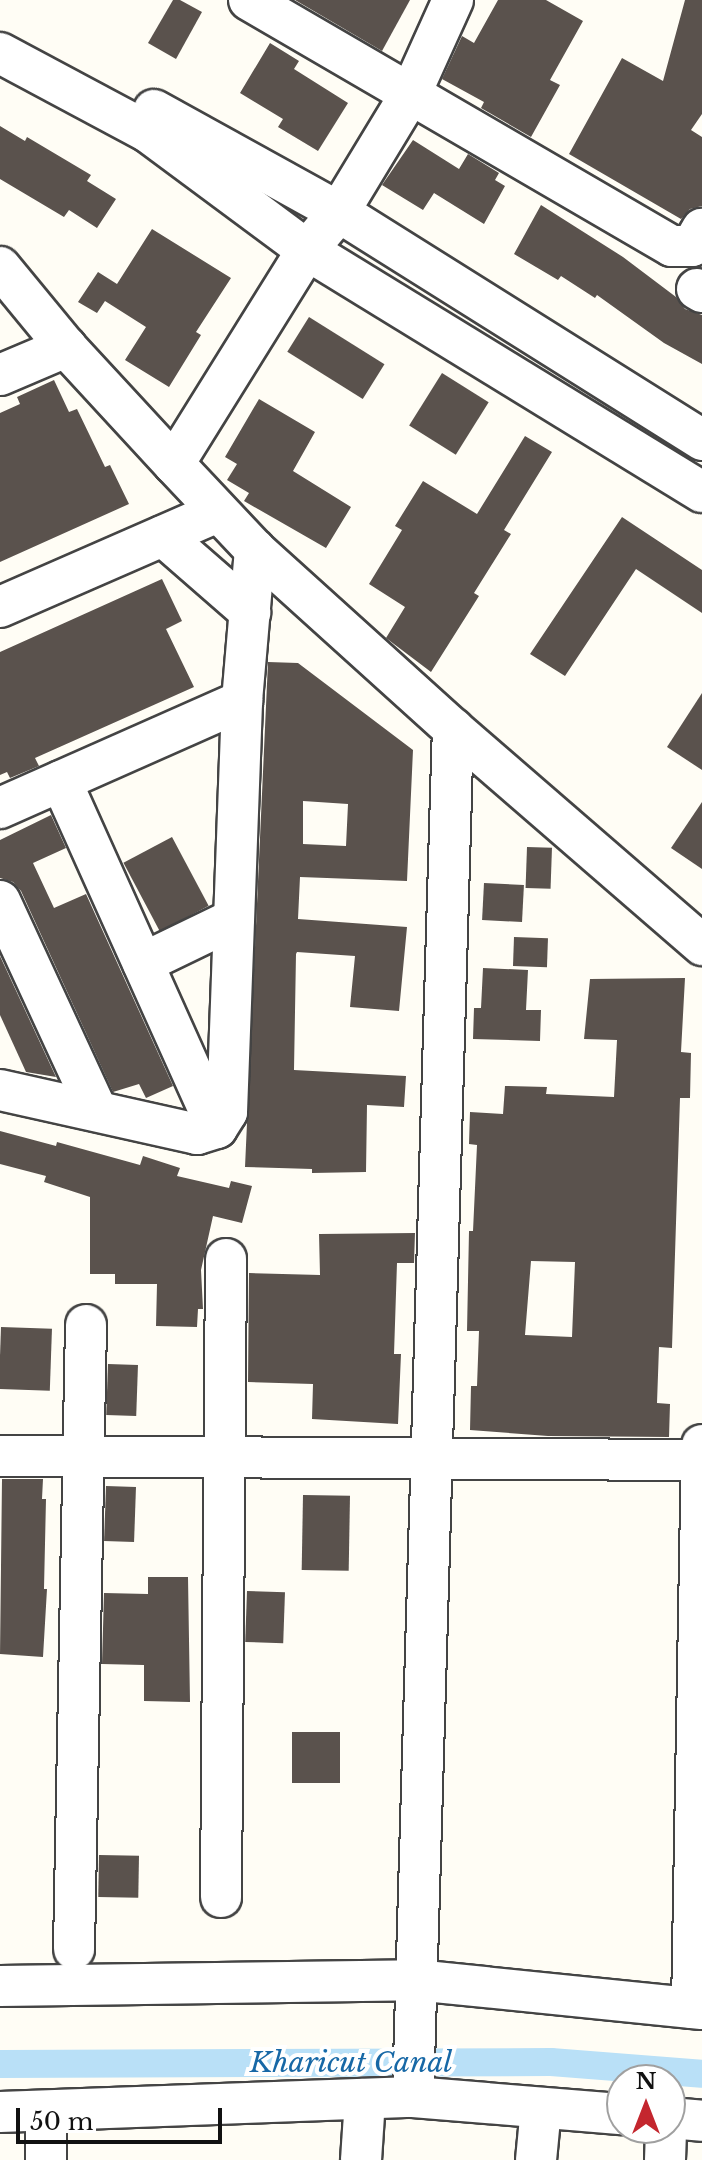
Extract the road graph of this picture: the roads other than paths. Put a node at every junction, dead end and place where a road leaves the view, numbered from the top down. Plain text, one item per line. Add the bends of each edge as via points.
1 (249, 0) edge
2 (453, 0) edge
3 (0, 26) edge
4 (0, 53) edge
5 (411, 93) junction
6 (339, 212) junction
7 (702, 229) edge
8 (307, 250) junction
9 (0, 267) edge
10 (66, 347) junction
11 (0, 375) edge
12 (702, 440) edge
13 (174, 464) junction
14 (702, 492) edge
15 (217, 512) junction
16 (163, 536) junction
17 (255, 550) junction
18 (0, 607) edge
19 (250, 612) junction
20 (242, 701) junction
21 (453, 729) junction
22 (61, 781) junction
23 (0, 808) edge
24 (0, 901) edge
25 (234, 919) junction
26 (702, 945) edge
27 (143, 963) junction
28 (0, 1090) edge
29 (97, 1111) junction
30 (217, 1128) junction
31 (226, 1259) dead end
32 (86, 1325) dead end
33 (702, 1445) edge
34 (0, 1456) edge
35 (83, 1457) junction
36 (227, 1457) junction
37 (431, 1459) junction
38 (702, 1460) edge
39 (221, 1897) dead end
40 (74, 1949) dead end
41 (415, 1980) junction
42 (0, 1986) edge
43 (697, 2008) edge
44 (413, 2097) junction
45 (365, 2099) junction
46 (541, 2108) junction
47 (0, 2112) edge
48 (46, 2112) junction
49 (606, 2113) edge
50 (46, 2160) edge
51 (361, 2160) edge
52 (536, 2160) edge

1 - 5 street
2 - 5 street
3 - 6 street
4 - 8 street via 148,132
5 - 6 street
5 - 7 street via 672,246 692,246
6 - 8 street
6 - 12 street
8 - 13 street
8 - 14 street
9 - 10 street
10 - 11 street
10 - 13 street
13 - 15 street
15 - 16 street
15 - 17 street
16 - 18 street
16 - 19 street
17 - 19 street
17 - 21 street
19 - 20 street
20 - 22 street
20 - 25 street
21 - 26 street
21 - 37 street
22 - 23 street
22 - 27 street
24 - 29 street
25 - 27 street
25 - 30 street via 227,1112
27 - 30 street
28 - 29 street
29 - 30 street via 197,1134
31 - 36 street
32 - 35 street
33 - 38 street
34 - 35 street
35 - 36 street
35 - 40 street
36 - 37 street
36 - 39 street
37 - 38 street
37 - 41 street
38 - 43 street
41 - 42 street
41 - 43 street
41 - 44 street
44 - 45 street
44 - 46 street
45 - 48 street
45 - 51 street
46 - 49 street
46 - 52 street
47 - 48 street
48 - 50 street

